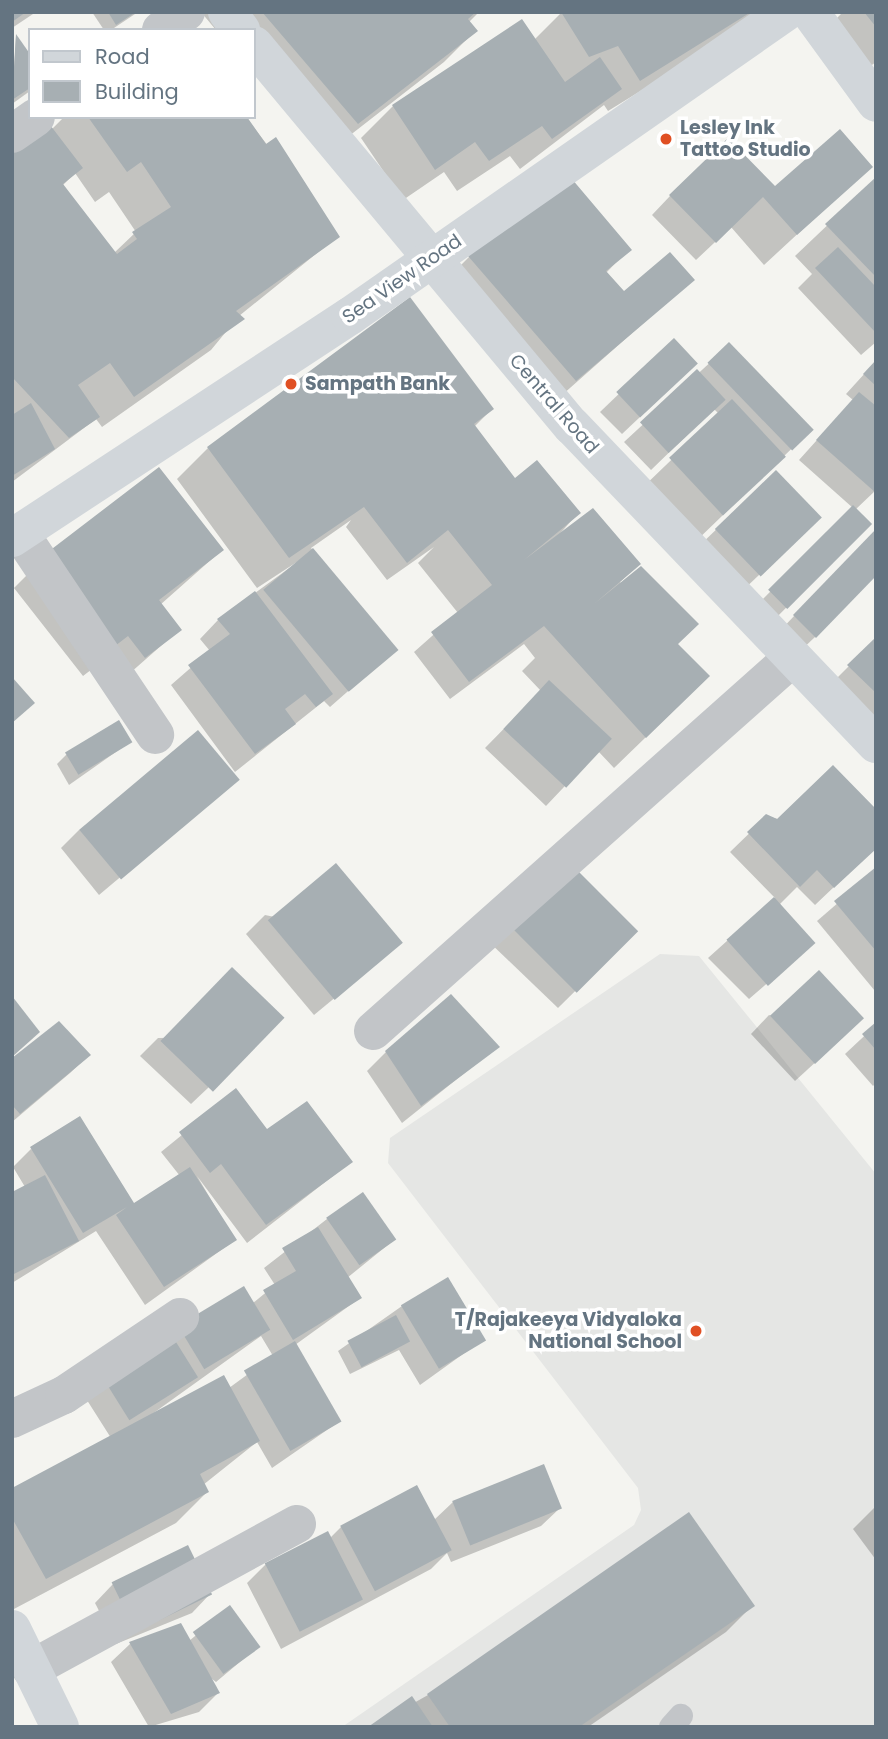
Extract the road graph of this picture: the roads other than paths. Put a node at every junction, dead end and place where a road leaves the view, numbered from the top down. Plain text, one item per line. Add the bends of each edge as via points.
1 (186, 12) edge
2 (227, 12) edge
3 (786, 12) edge
4 (810, 12) edge
5 (164, 28) edge
6 (239, 28) edge
7 (256, 47) edge
8 (876, 103) edge
9 (33, 119) edge
10 (12, 134) edge
11 (430, 260) junction
12 (16, 536) edge
13 (791, 659) junction
14 (155, 735) dead end
15 (876, 744) edge
16 (373, 1031) dead end
17 (180, 1317) dead end
18 (12, 1419) edge
19 (297, 1524) dead end
20 (12, 1629) edge
21 (31, 1670) junction
22 (60, 1727) edge

1 - 5 street
2 - 6 main road
3 - 11 main road, Sea View Road
4 - 8 main road
7 - 11 main road, Central Road
9 - 10 street
11 - 12 main road, Sea View Road
11 - 13 main road, Central Road via 572,426
12 - 14 street
13 - 15 main road, Central Road
13 - 16 street
17 - 18 street via 76,1387
19 - 21 street
20 - 21 main road
21 - 22 main road

